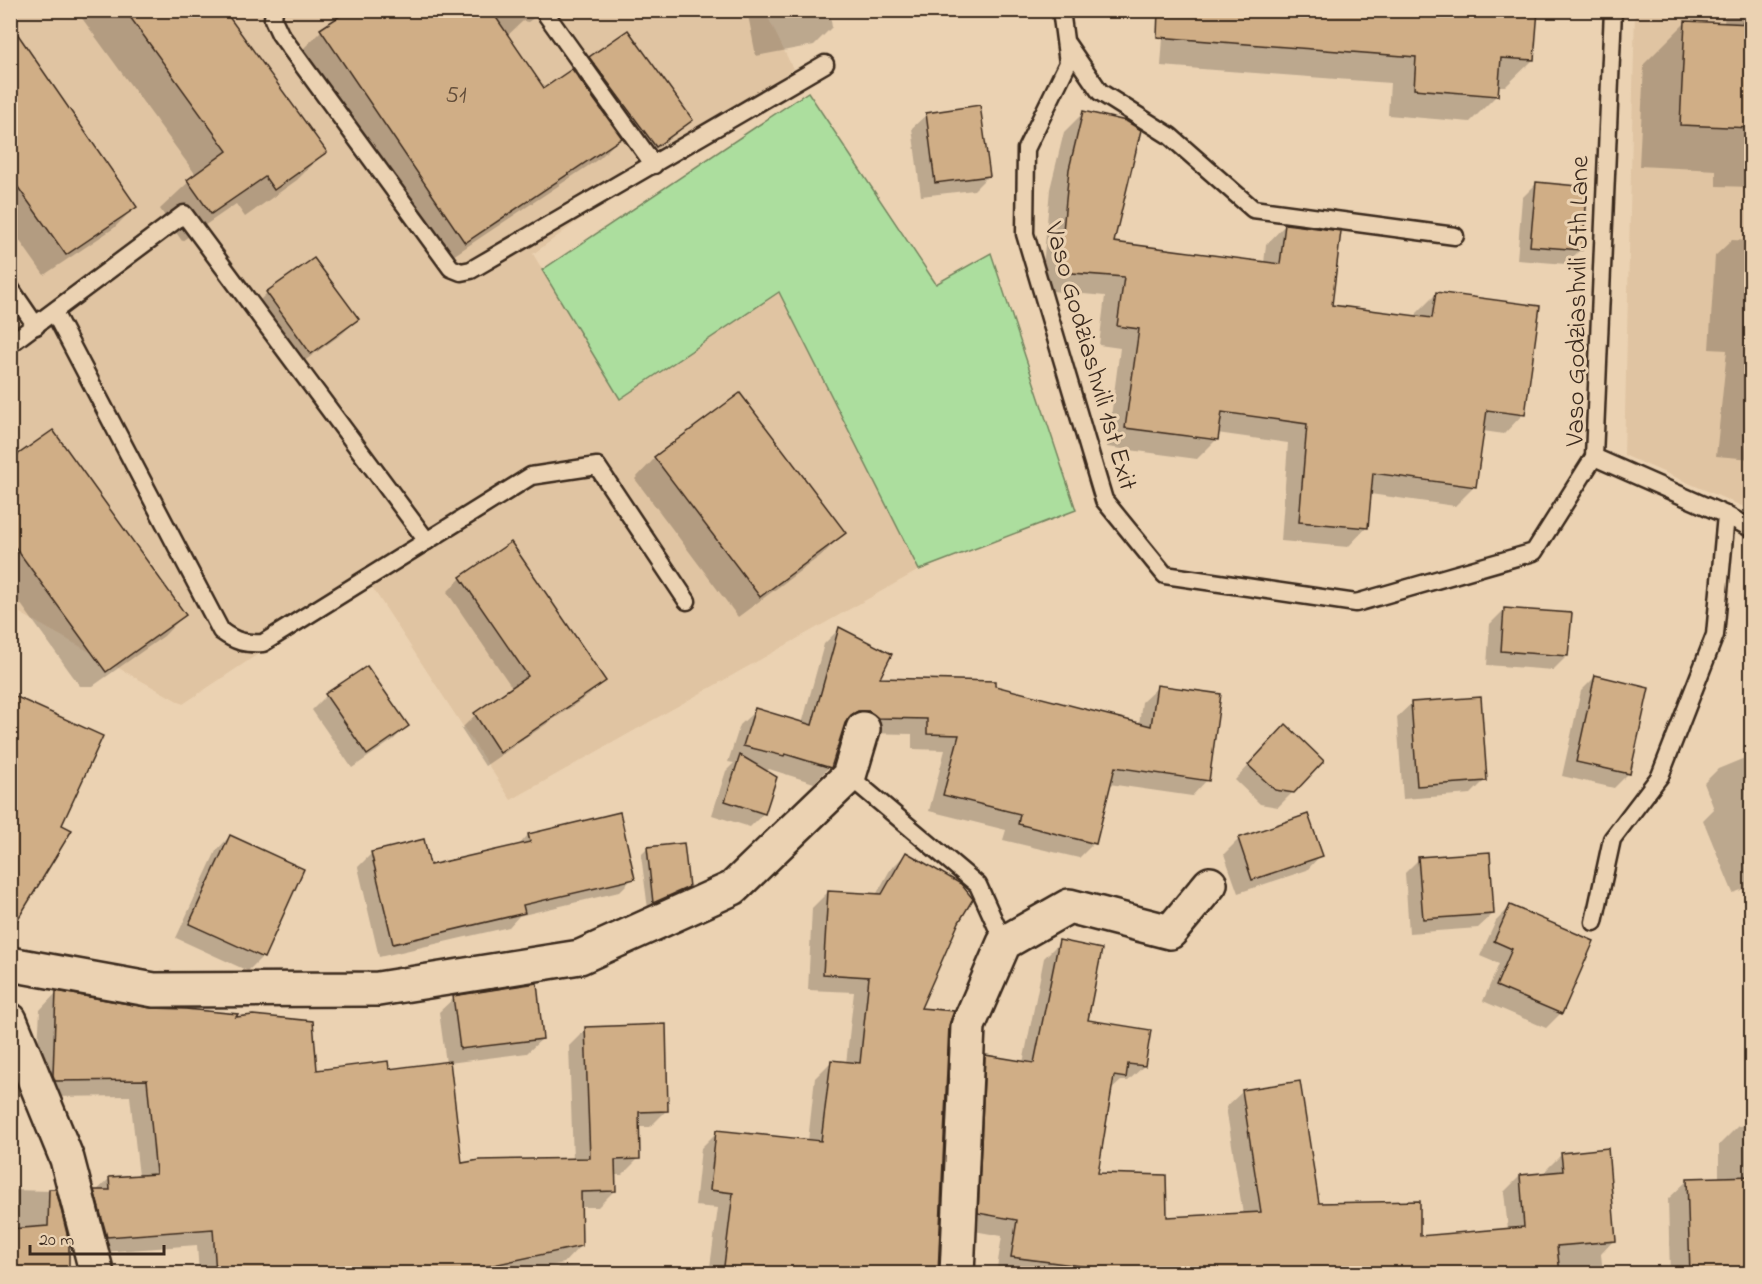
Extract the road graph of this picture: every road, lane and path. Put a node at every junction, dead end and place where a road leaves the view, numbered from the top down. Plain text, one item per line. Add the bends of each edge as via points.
1 (274, 10) edge
2 (543, 10) edge
3 (1061, 10) edge
4 (1613, 10) edge
5 (1065, 41) junction
6 (825, 64) dead end
7 (654, 165) junction
8 (1455, 236) dead end
9 (10, 288) edge
10 (54, 312) junction
11 (36, 326) junction
12 (10, 344) edge
13 (1594, 457) junction
14 (1726, 515) junction
15 (1752, 529) edge
16 (427, 541) junction
17 (687, 601) dead end
18 (863, 729) dead end
19 (849, 776) junction
20 (1210, 884) dead end
21 (1594, 922) dead end
22 (1004, 942) junction
23 (10, 964) edge
24 (10, 1020) edge
25 (97, 1274) edge
26 (957, 1274) edge

1 - 7 lane via 273,19 287,43 452,268 461,272 471,270
2 - 7 lane
3 - 5 lane, Vaso Godziashvili 1st Exit
4 - 13 lane, Vaso Godziashvili 5th Lane
5 - 8 lane via 1100,92 1170,136 1252,209
5 - 13 lane, Vaso Godziashvili 1st Exit via 1068,63 1026,149 1025,234 1104,500 1165,575 1356,603 1534,552
6 - 7 lane
9 - 11 lane
10 - 11 lane
10 - 16 lane via 184,214
10 - 16 lane via 221,632 234,640 263,643
11 - 12 lane
13 - 14 lane, Vaso Godziashvili 5th Lane
14 - 15 lane, Vaso Godziashvili 5th Lane
14 - 21 lane via 1715,635 1660,776 1612,839
16 - 17 lane via 531,476 597,466
18 - 19 street
19 - 22 lane via 978,885
19 - 23 street via 734,888 579,957 378,989 154,990
20 - 22 street via 1170,932 1069,906
22 - 26 street via 968,1026
24 - 25 street via 68,1159

